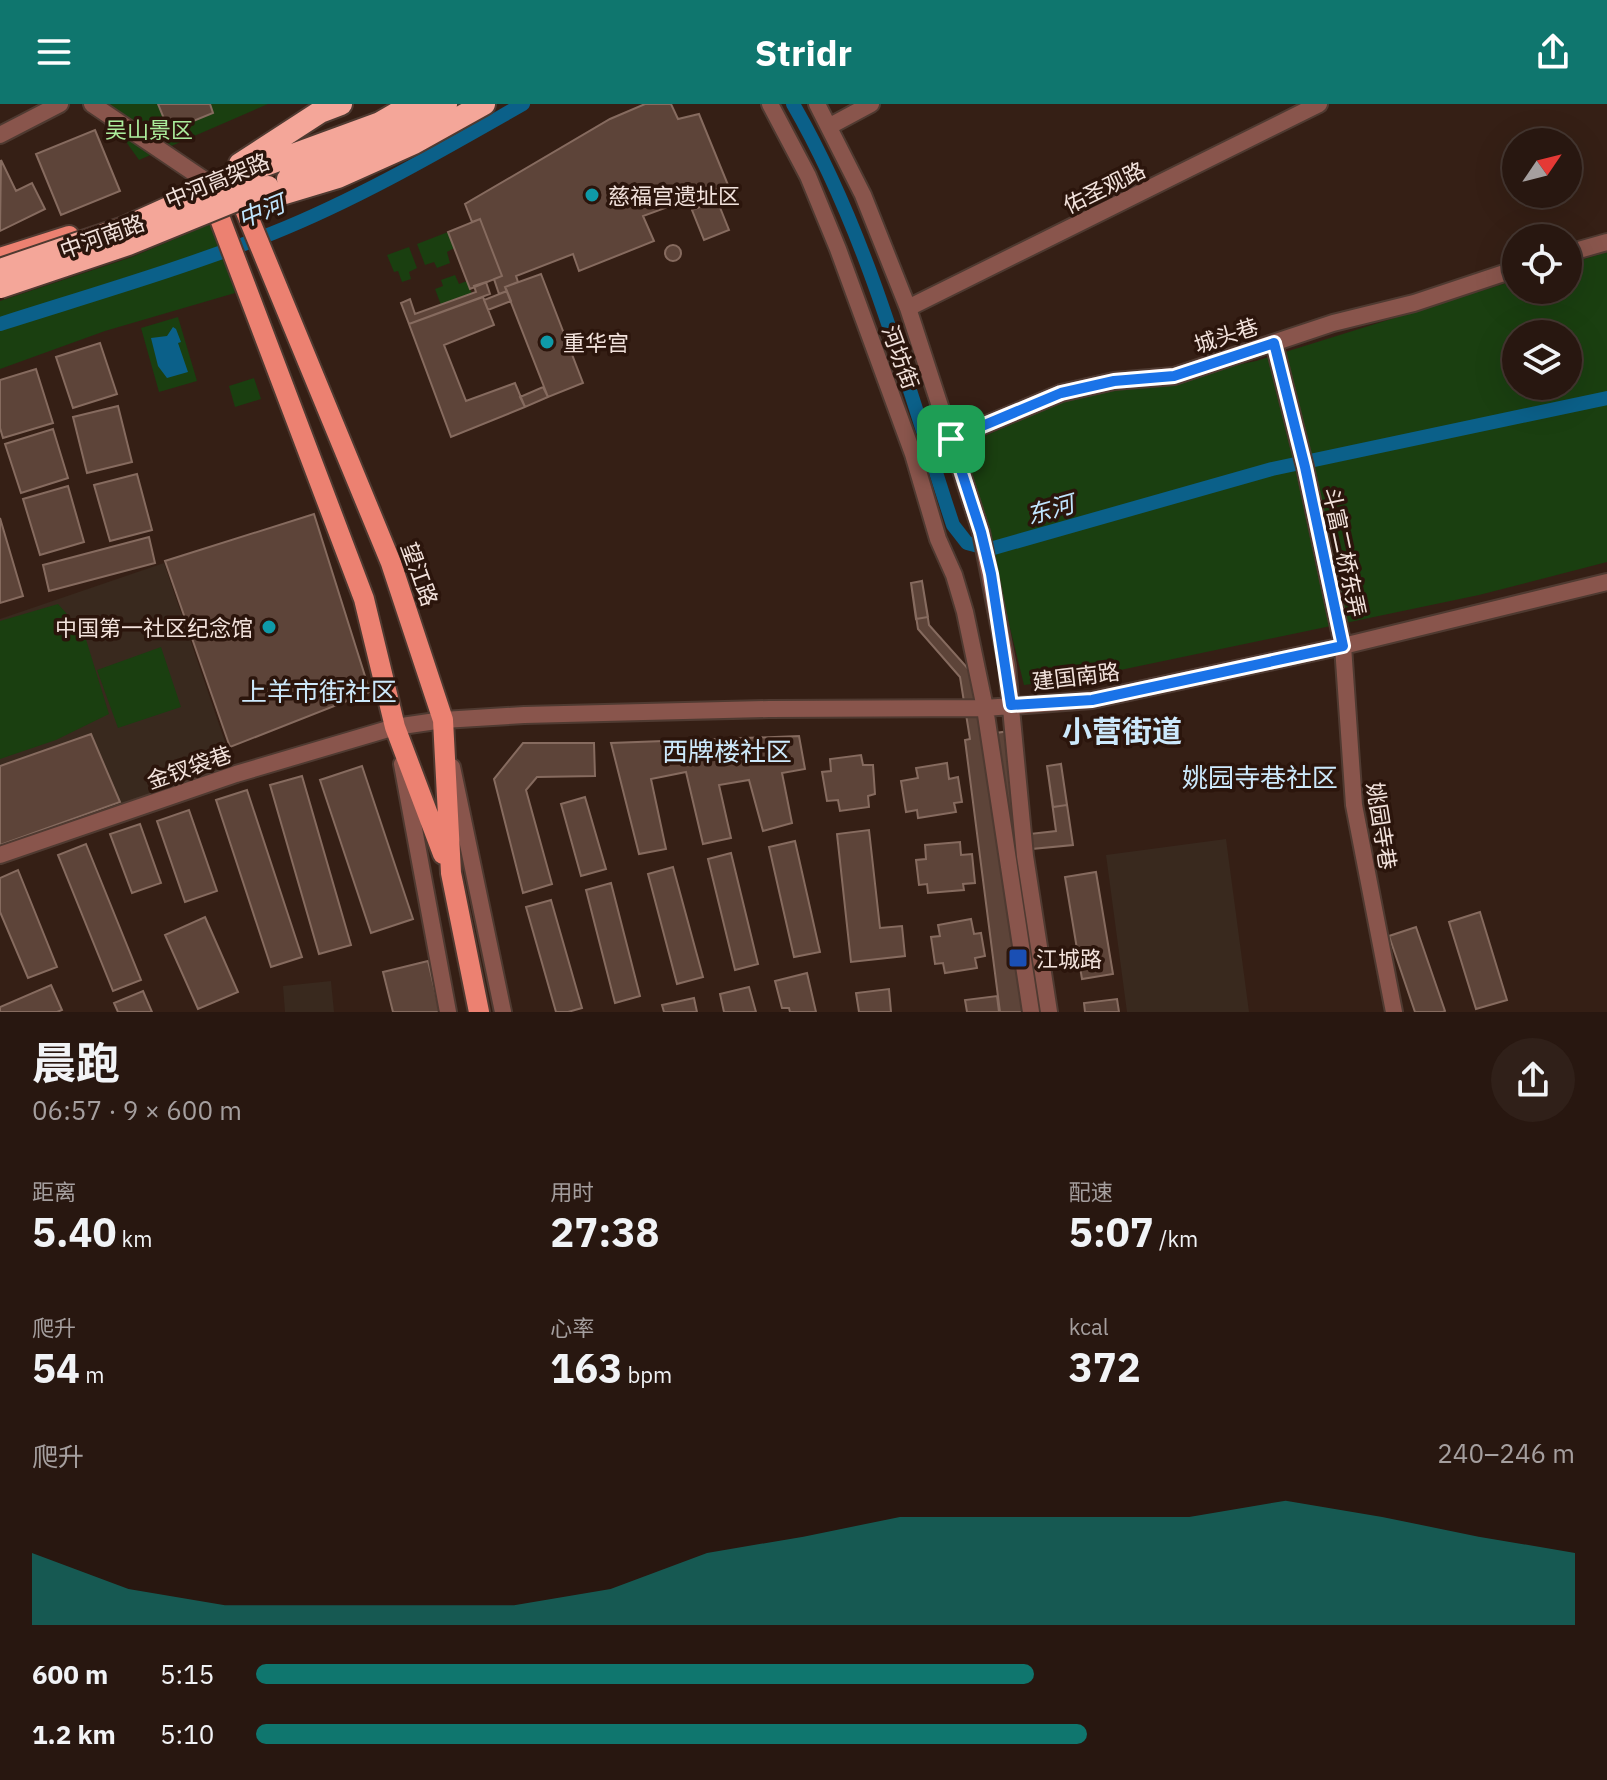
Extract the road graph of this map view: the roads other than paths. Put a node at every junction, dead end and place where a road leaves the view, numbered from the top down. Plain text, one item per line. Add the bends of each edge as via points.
1 (60, 104) edge
2 (92, 104) edge
3 (341, 104) edge
4 (394, 104) edge
5 (413, 104) edge
6 (446, 104) edge
7 (463, 104) edge
8 (484, 104) edge
9 (770, 104) edge
10 (817, 104) edge
11 (871, 104) edge
12 (1319, 104) edge
13 (316, 108) edge
14 (830, 126) junction
15 (0, 135) edge
16 (229, 171) junction
17 (206, 181) junction
18 (219, 216) junction
19 (252, 224) junction
20 (1607, 242) edge
21 (1582, 249) edge
22 (0, 258) edge
23 (0, 270) edge
24 (1502, 274) edge
25 (0, 287) edge
26 (0, 298) edge
27 (908, 308) junction
28 (1274, 343) junction
29 (951, 439) junction
30 (1607, 582) edge
31 (1343, 646) junction
32 (1011, 705) junction
33 (985, 708) junction
34 (443, 720) junction
35 (395, 727) junction
36 (0, 855) edge
37 (451, 873) junction
38 (448, 1012) edge
39 (479, 1012) edge
40 (503, 1012) edge
41 (1031, 1012) edge
42 (1049, 1012) edge
43 (1394, 1012) edge

1 - 15 street
2 - 17 street
3 - 13 highway
4 - 16 main road, 中河南路
5 - 23 highway, 中河高架路, bridge via 380,123 257,168 124,228
6 - 25 highway, 中河高架路, bridge via 388,138 215,209
7 - 19 main road, 中河南路
8 - 19 highway
9 - 33 street, 河坊街 via 838,249 908,442 965,612
10 - 14 street, 河坊街
11 - 14 street
12 - 27 street, 佑圣观路
13 - 16 highway
14 - 27 street, 河坊街
16 - 17 main road, 中河南路
16 - 19 main road, 望江路
17 - 18 main road
17 - 22 main road, 中河南路 via 123,219
18 - 19 main road, 中河南路
18 - 26 main road, 中河南路
18 - 35 main road via 364,599
19 - 34 main road, 望江路 via 391,563
20 - 21 street
24 - 28 street, 城头巷
27 - 29 street, 河坊街
28 - 29 street, 城头巷 via 1174,376 1061,393
28 - 31 street, 斗富二桥东弄
29 - 32 street, 河坊街 via 989,568
30 - 31 street, 建国南路
31 - 32 street, 建国南路 via 1092,700
31 - 43 street, 姚园寺巷 via 1354,805
32 - 33 street, 建国南路
32 - 42 street, 河坊街 via 1025,856
33 - 34 street, 建国南路 via 741,709
33 - 41 street, 河坊街
34 - 35 street, 建国南路
34 - 37 main road
34 - 40 street, 望江路
35 - 36 street, 金钗袋巷 via 236,774
35 - 37 main road
35 - 38 street
37 - 39 main road

